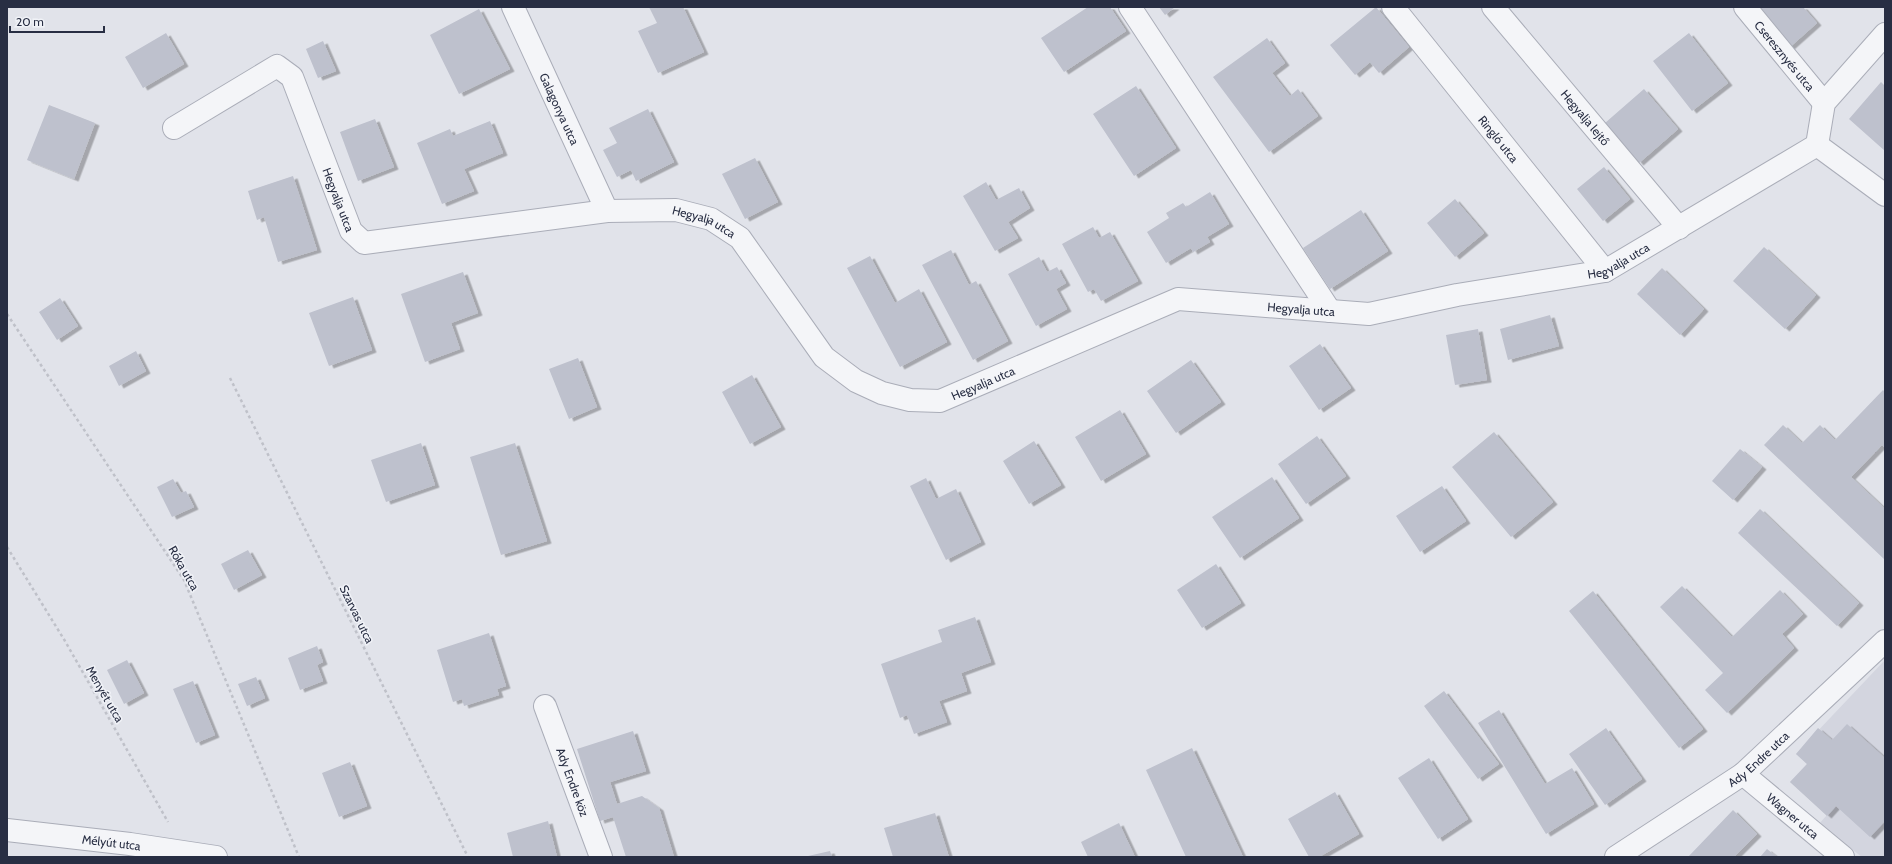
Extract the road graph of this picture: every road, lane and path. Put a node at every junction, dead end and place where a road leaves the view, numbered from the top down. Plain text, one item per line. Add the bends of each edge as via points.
1 (513, 7) edge
2 (1130, 7) edge
3 (1393, 7) edge
4 (1493, 7) edge
5 (1746, 7) edge
6 (1885, 34) edge
7 (1824, 103) junction
8 (174, 128) dead end
9 (1818, 145) junction
10 (1885, 195) edge
11 (607, 211) junction
12 (1679, 228) junction
13 (1605, 271) junction
14 (1330, 311) junction
15 (7, 314) edge
16 (230, 378) dead end
17 (7, 546) edge
18 (1885, 641) edge
19 (545, 706) dead end
20 (1743, 774) junction
21 (7, 830) edge
22 (186, 852) junction
23 (216, 857) edge
24 (299, 857) edge
25 (468, 857) edge
26 (601, 857) edge
27 (1616, 857) edge
28 (1843, 857) edge

1 - 11 street, Galagonya utca
2 - 14 street
3 - 13 street, Ringló utca
4 - 12 street, Hegyalja lejtő
5 - 7 street, Cseresznyés utca
6 - 7 street
7 - 9 street
8 - 11 street, Hegyalja utca via 277,66 292,78 351,232 364,243
9 - 10 street
9 - 12 street, Hegyalja utca
11 - 14 street, Hegyalja utca via 676,210 711,219 740,238 824,358 856,381 882,393 910,400 940,401 1178,299
12 - 13 street, Hegyalja utca
13 - 14 street, Hegyalja utca via 1369,314
15 - 24 path, Róka utca via 184,580
16 - 25 path, Szarvas utca
17 - 22 path, Menyét utca via 65,641
18 - 20 street, Ady Endre utca
19 - 26 street, Ady Endre köz
20 - 27 street, Ady Endre utca
20 - 28 street, Wagner utca
21 - 22 street, Mélyút utca
22 - 23 street, Mélyút utca

